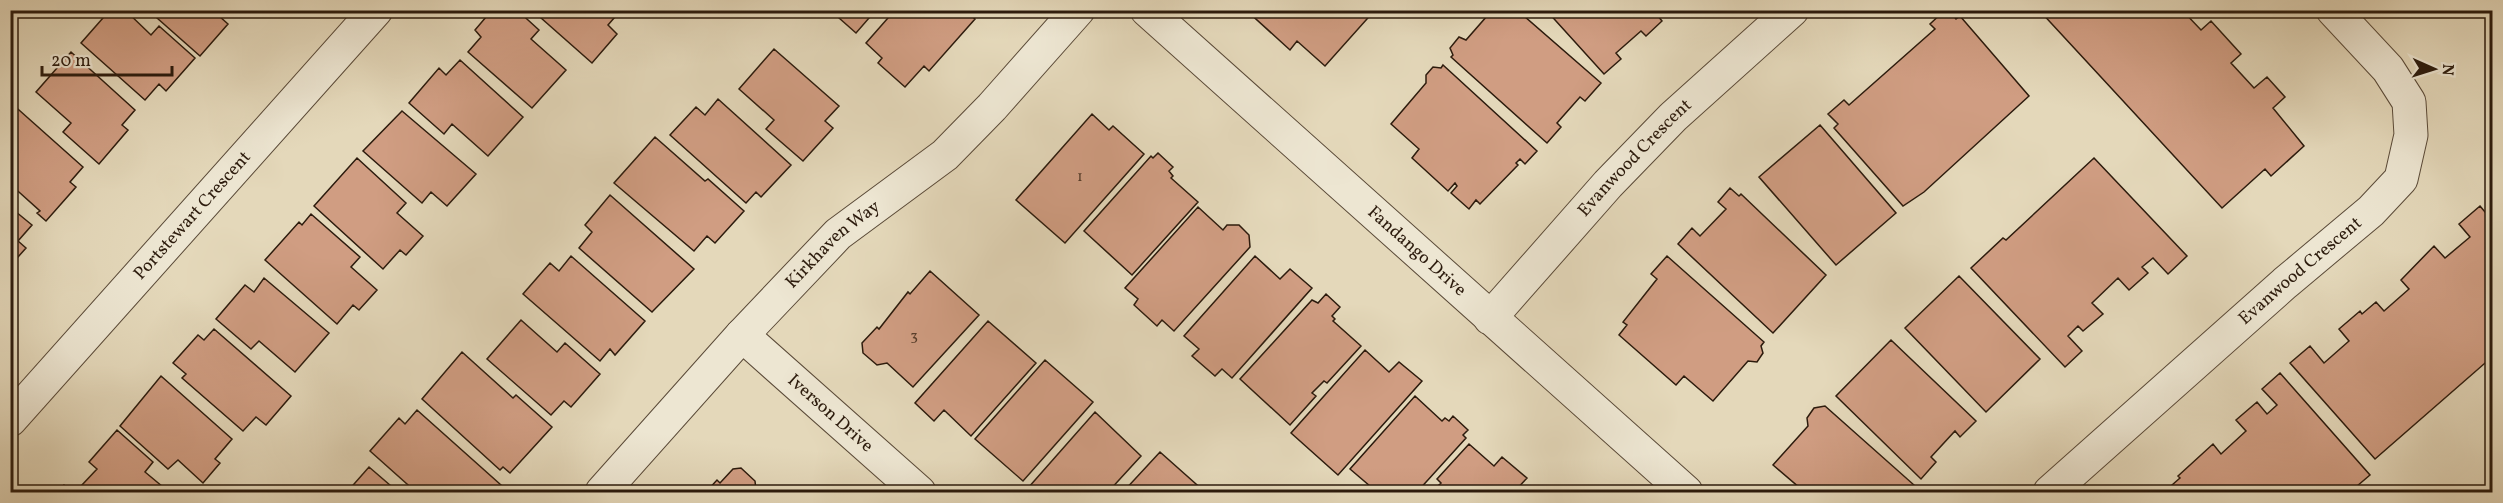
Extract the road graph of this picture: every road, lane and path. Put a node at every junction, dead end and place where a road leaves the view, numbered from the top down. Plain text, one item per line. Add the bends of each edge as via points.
1 (376, 10) edge
2 (1078, 10) edge
3 (1147, 10) edge
4 (1792, 10) edge
5 (2333, 10) edge
6 (1490, 318) junction
7 (742, 335) junction
8 (10, 420) edge
9 (602, 492) edge
10 (919, 492) edge
11 (1686, 492) edge
12 (2050, 492) edge

1 - 8 street, Portstewart Crescent
2 - 7 street, Kirkhaven Way via 945,155 838,234
3 - 6 street, Fandango Drive
4 - 6 street, Evanwood Crescent via 1673,117
5 - 12 street, Evanwood Crescent via 2388,69 2409,102 2411,135 2401,179 2371,211
6 - 11 street, Fandango Drive
7 - 9 street, Kirkhaven Way
7 - 10 street, Iverson Drive

